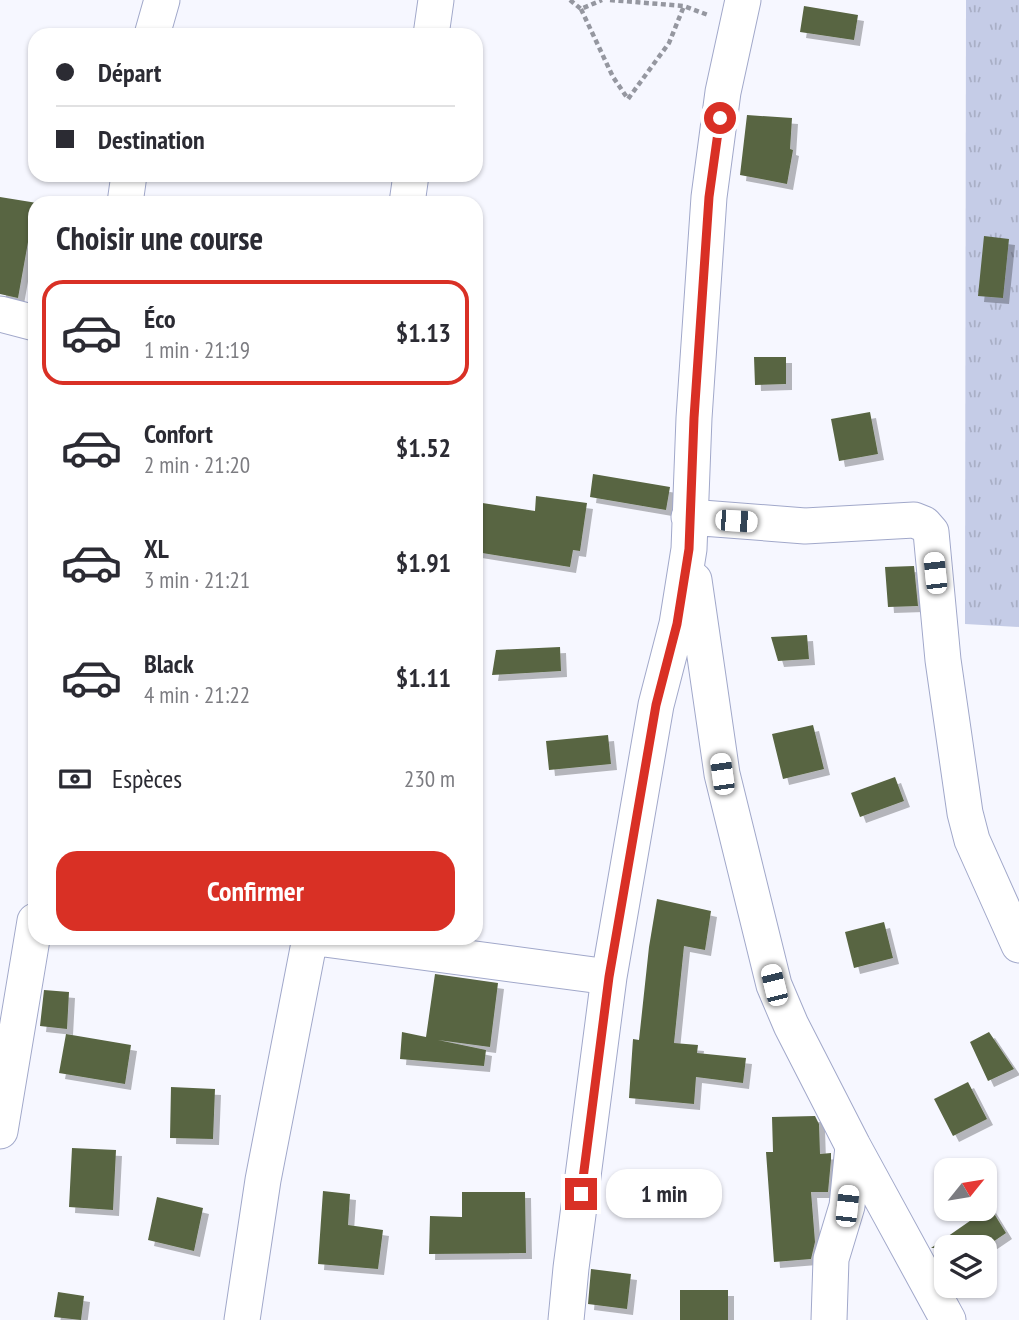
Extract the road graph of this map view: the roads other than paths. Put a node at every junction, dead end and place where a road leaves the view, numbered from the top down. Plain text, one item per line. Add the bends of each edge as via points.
1 (162, 0) edge
2 (436, 0) edge
3 (740, 15) edge
4 (154, 28) edge
5 (432, 28) edge
6 (0, 314) edge
7 (28, 321) edge
8 (689, 533) junction
9 (31, 945) edge
10 (309, 945) edge
11 (369, 945) edge
12 (1019, 945) edge
13 (609, 977) junction
14 (0, 1131) edge
15 (853, 1146) junction
16 (242, 1320) edge
17 (566, 1320) edge
18 (829, 1320) edge
19 (948, 1320) edge

1 - 4 street
2 - 5 street
3 - 8 street via 723,92 709,197
6 - 7 street
8 - 12 street via 915,520 931,532 965,813 972,840
8 - 13 street via 677,624 656,705
8 - 15 street via 722,774 774,985
9 - 14 street
10 - 16 street via 263,1180
11 - 13 street
13 - 17 street
15 - 18 street via 847,1206 831,1259
15 - 19 street

